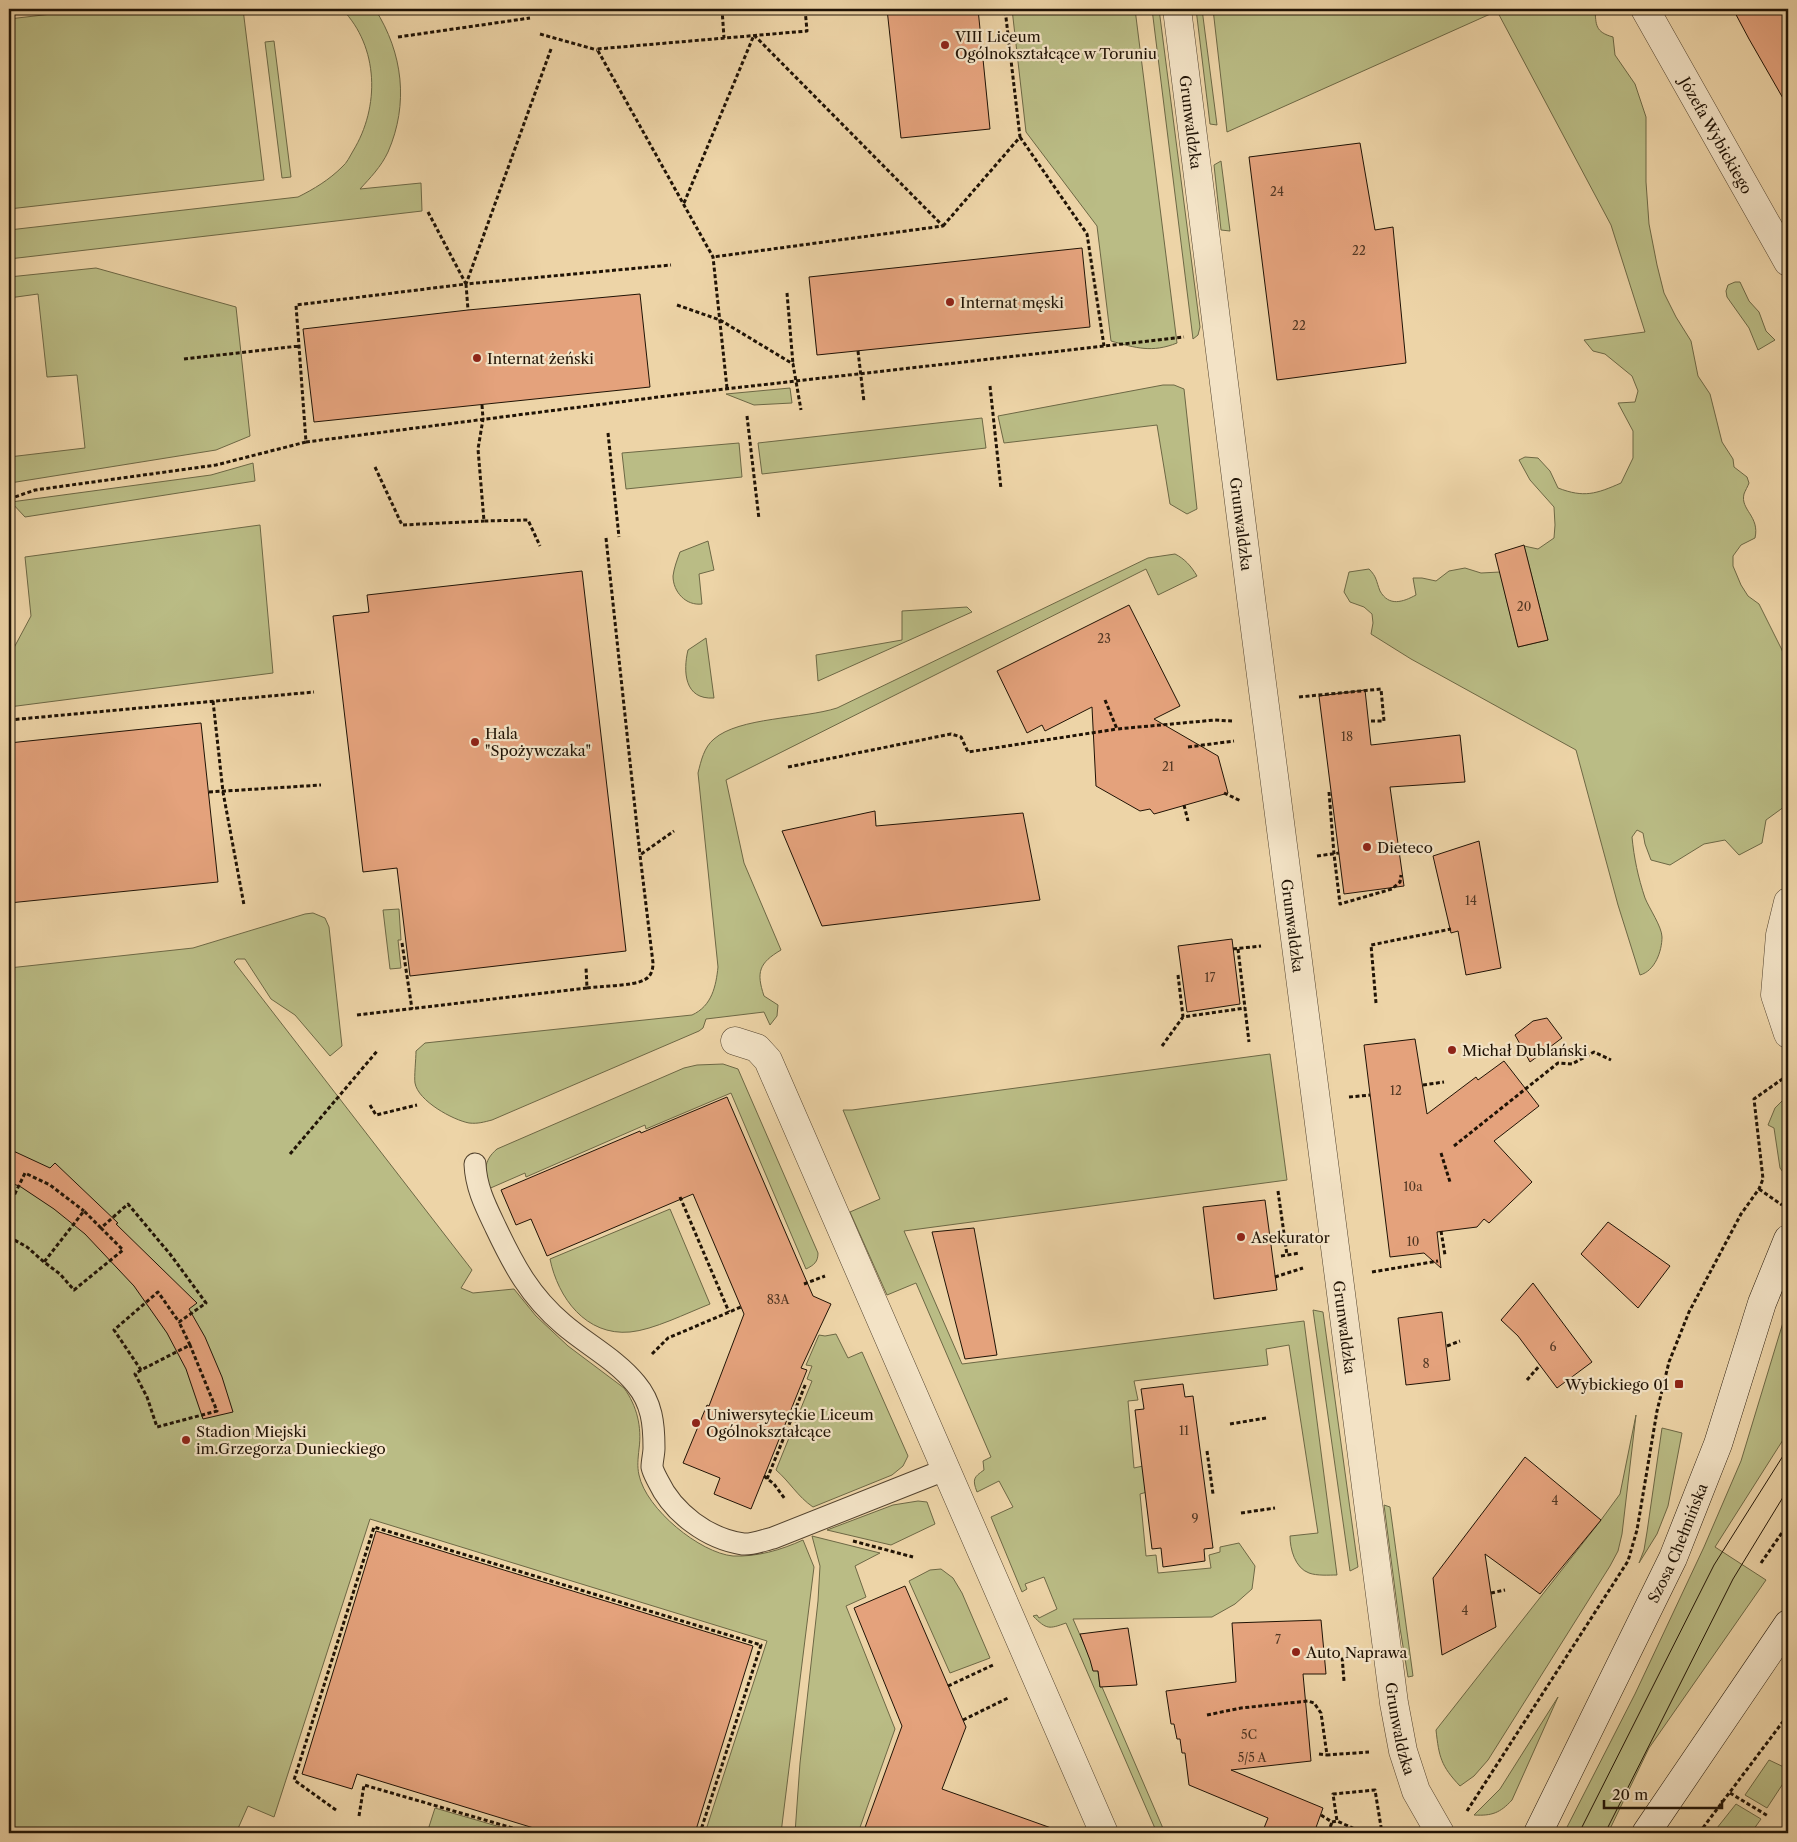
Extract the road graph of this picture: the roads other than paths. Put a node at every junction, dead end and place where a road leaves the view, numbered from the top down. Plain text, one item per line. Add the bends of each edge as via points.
1 (1177, 9) edge
2 (1645, 9) edge
3 (1788, 262) edge
4 (1788, 902) edge
5 (1788, 1034) edge
6 (735, 1041) dead end
7 (475, 1164) dead end
8 (1788, 1239) edge
9 (947, 1469) junction
10 (1788, 1624) edge
11 (1104, 1833) edge
12 (1440, 1833) edge
13 (1538, 1833) edge
14 (1646, 1833) edge

1 - 12 street, Grunwaldzka via 1394,1703 1403,1750 1416,1791
2 - 3 street, Józefa Wybickiego
4 - 5 street via 1780,935 1775,995
6 - 9 street via 757,1048 768,1060
7 - 9 lane via 481,1196 524,1282 562,1324 613,1363 644,1394 650,1405 654,1429 652,1468 662,1491 699,1527 720,1538 745,1544 773,1538
8 - 13 street, Szosa Chełmińska via 1762,1303 1718,1444 1673,1558
9 - 11 street
10 - 14 street

